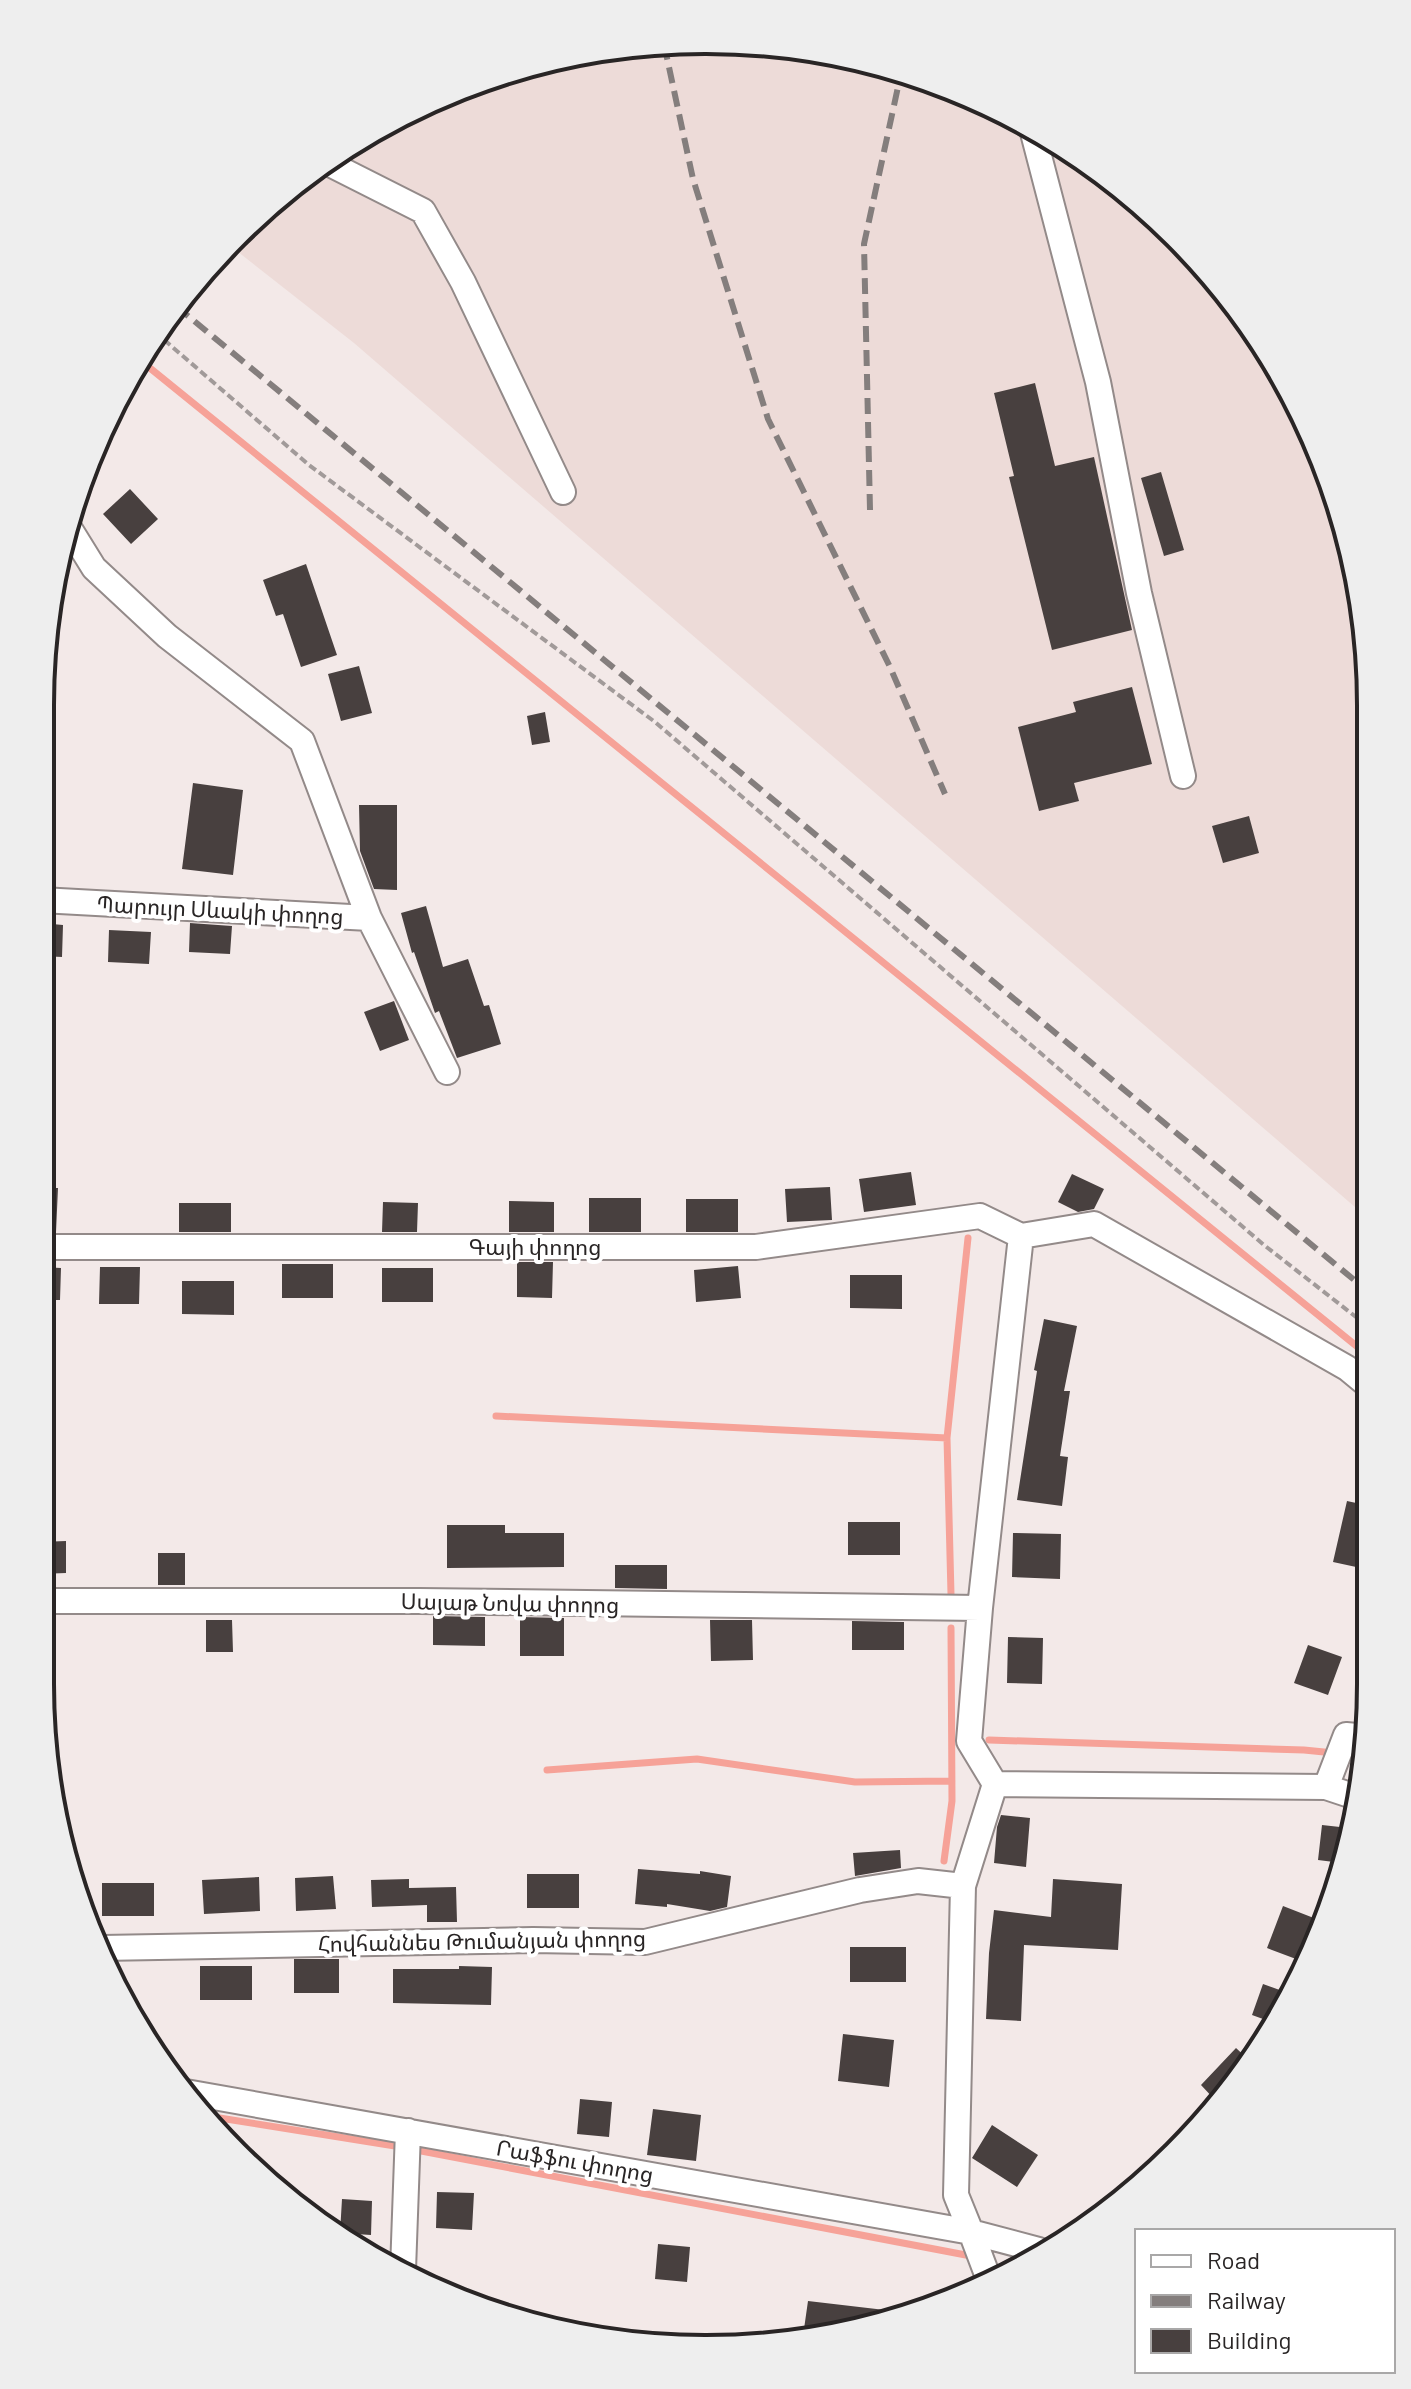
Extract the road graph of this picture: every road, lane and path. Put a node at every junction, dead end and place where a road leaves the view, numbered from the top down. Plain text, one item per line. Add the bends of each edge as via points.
1 (1036, 144) edge
2 (338, 168) edge
3 (166, 341) edge
4 (563, 492) dead end
5 (76, 538) edge
6 (1183, 776) dead end
7 (54, 901) edge
8 (369, 918) junction
9 (447, 1072) dead end
10 (1021, 1236) junction
11 (54, 1247) edge
12 (1357, 1318) edge
13 (1357, 1376) edge
14 (54, 1601) edge
15 (980, 1608) junction
16 (1355, 1736) edge
17 (995, 1784) junction
18 (1326, 1787) junction
19 (1347, 1794) edge
20 (963, 1886) junction
21 (110, 1948) edge
22 (202, 2096) edge
23 (408, 2143) junction
24 (971, 2232) junction
25 (1031, 2248) edge
26 (403, 2261) edge
27 (986, 2272) edge

1 - 6 street via 1098,382 1139,593
2 - 4 street via 423,211 463,282
3 - 12 path via 309,465 655,722 1264,1245
5 - 8 street via 94,568 167,636 302,741
7 - 8 street, Պարույր Սևակի փողոց
8 - 9 street, Պարույր Սևակի փողոց
10 - 11 street, Գայի փողոց via 980,1216 756,1247
10 - 13 street via 1094,1224
10 - 15 street
14 - 15 street, Սայաթ Նովա փողոց
15 - 17 street via 969,1741
16 - 18 street via 1346,1735
17 - 18 street
17 - 20 street
18 - 19 street
20 - 21 street, Հովհաննես Թումանյան փողոց via 918,1881 860,1890 645,1942
20 - 24 street via 956,2195
22 - 23 street, Րաֆֆու փողոց
23 - 24 street, Րաֆֆու փողոց
23 - 26 street
24 - 25 street, Րաֆֆու փողոց
24 - 27 street

